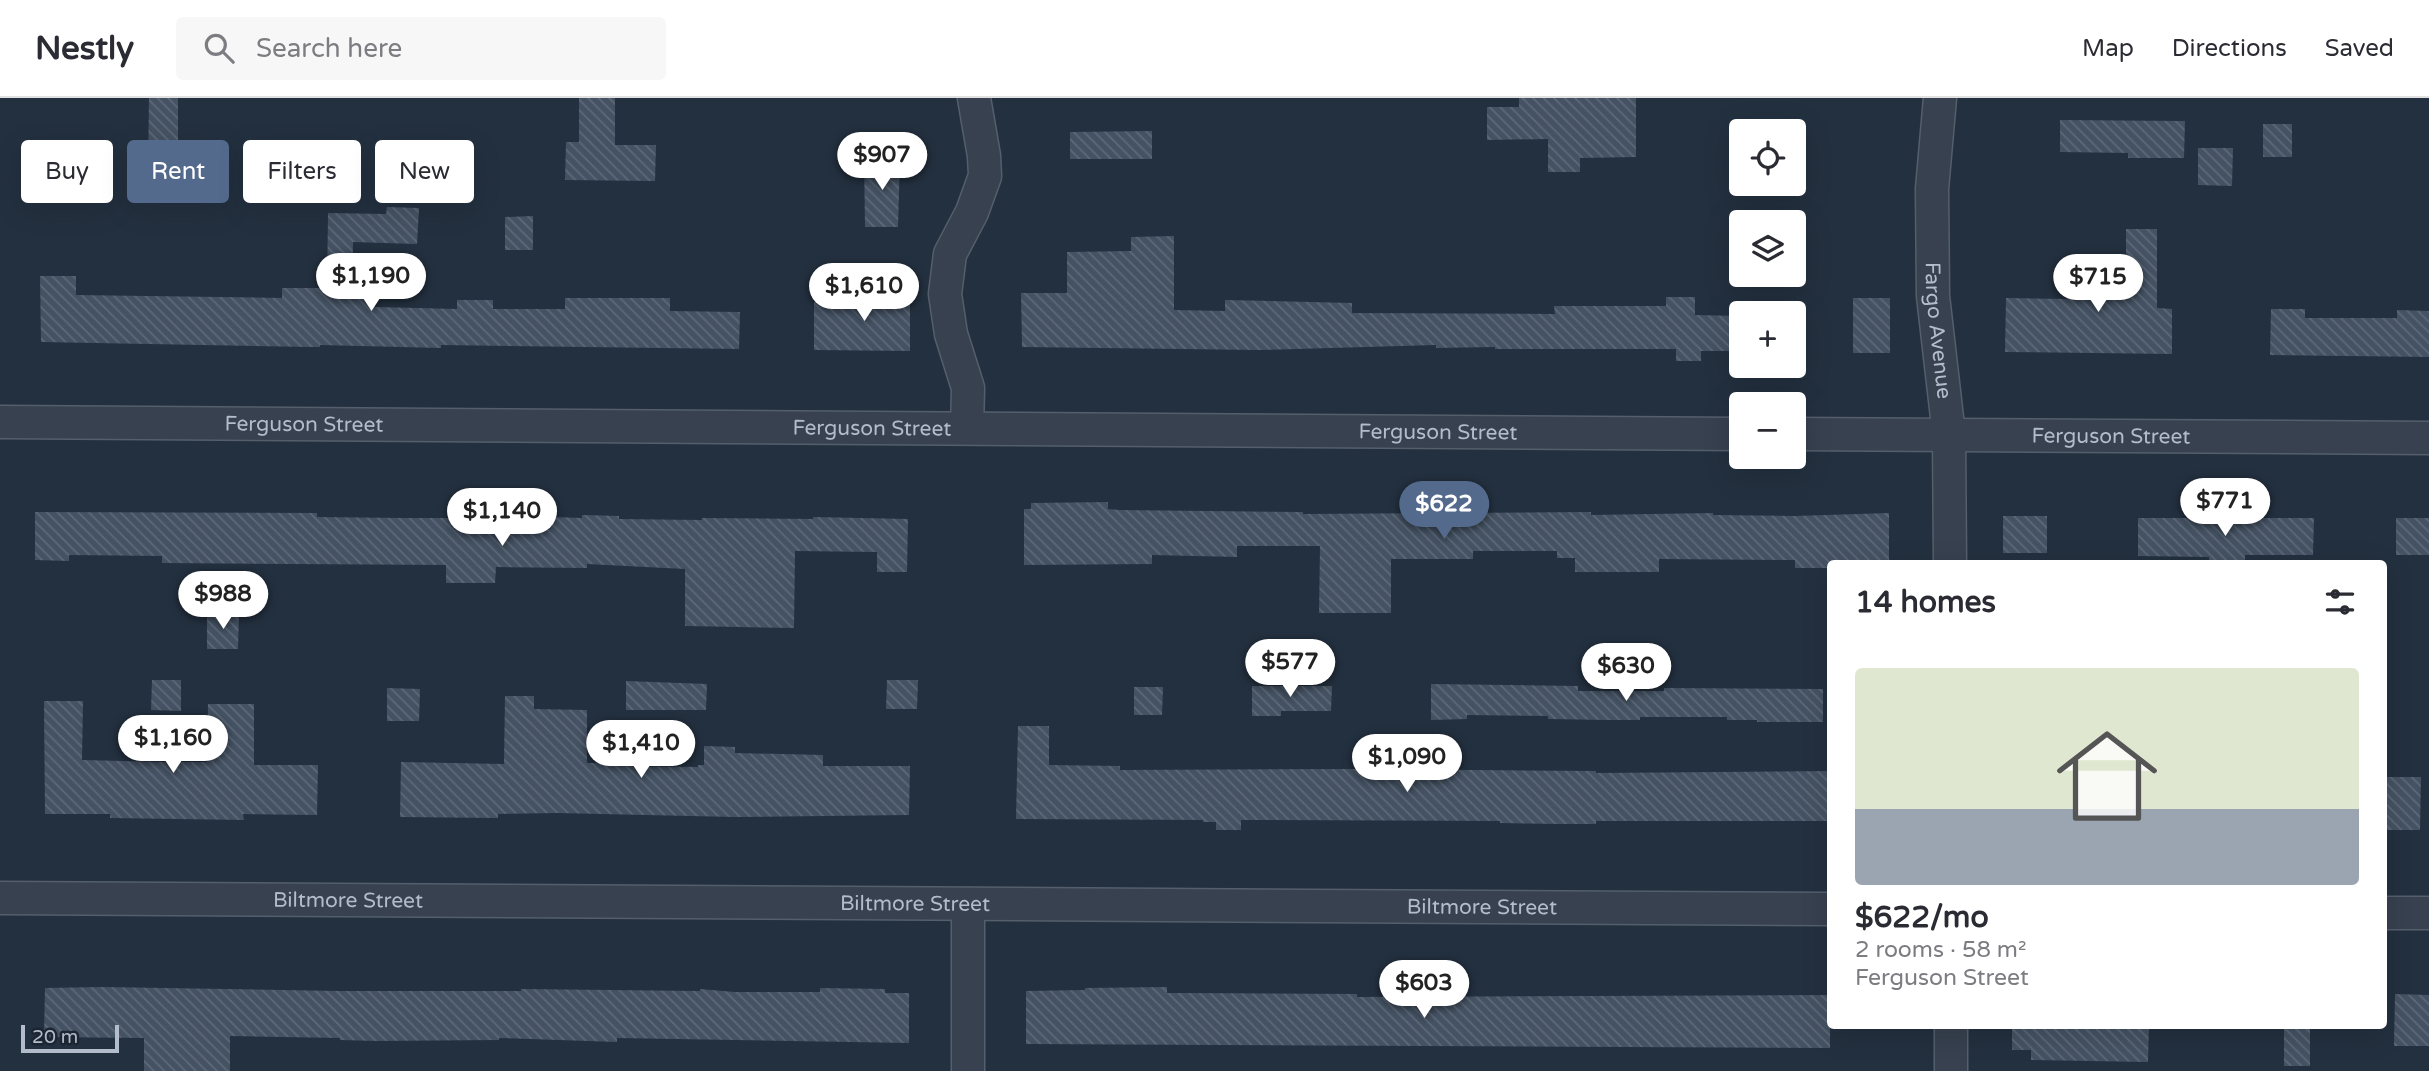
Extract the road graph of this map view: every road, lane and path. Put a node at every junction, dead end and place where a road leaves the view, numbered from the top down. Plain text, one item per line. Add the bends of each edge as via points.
1 (974, 98) edge
2 (1940, 98) edge
3 (0, 422) edge
4 (967, 428) junction
5 (1729, 434) edge
6 (1806, 434) edge
7 (1949, 435) junction
8 (2429, 438) edge
9 (1950, 560) edge
10 (0, 898) edge
11 (968, 904) junction
12 (1827, 909) edge
13 (2387, 913) edge
14 (2429, 913) edge
15 (1951, 1029) edge
16 (968, 1071) edge
17 (1951, 1071) edge

1 - 4 street via 985,176 950,254 945,294 951,334 968,388
2 - 7 street, Fargo Avenue via 1932,189 1933,296
3 - 4 street, Ferguson Street
4 - 5 street, Ferguson Street
6 - 7 street, Ferguson Street
7 - 8 street, Ferguson Street
7 - 9 street, Fargo Avenue
10 - 11 street, Biltmore Street
11 - 12 street, Biltmore Street
11 - 16 street
13 - 14 street
15 - 17 street

